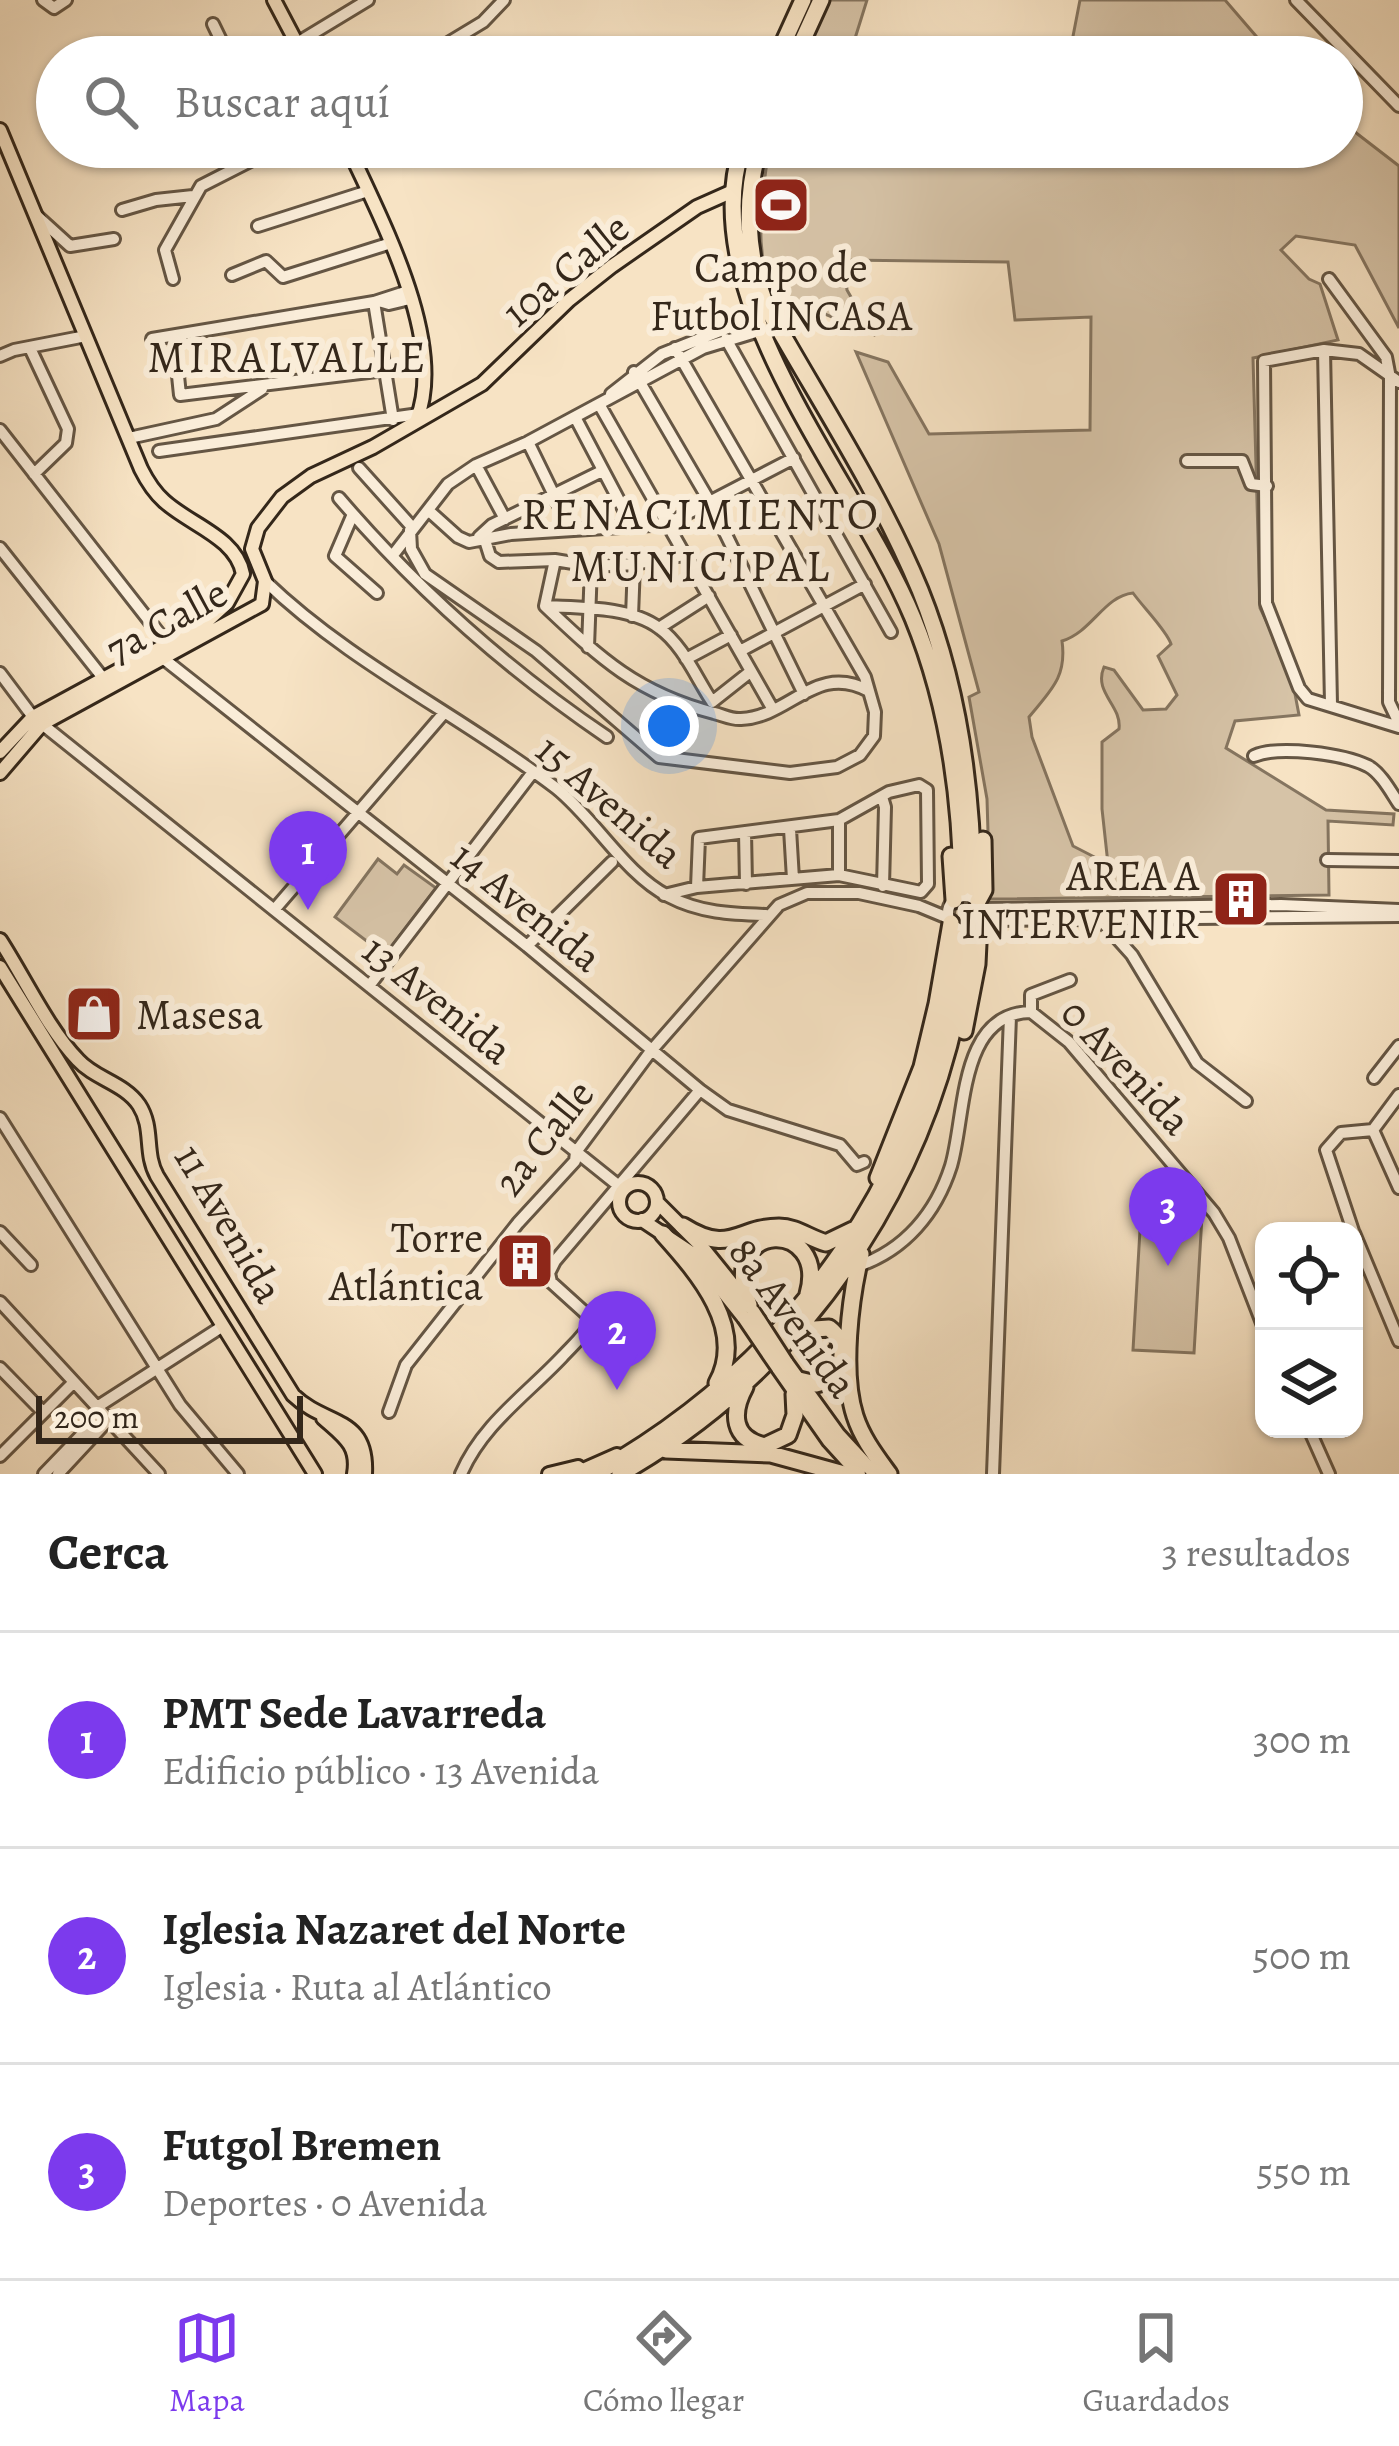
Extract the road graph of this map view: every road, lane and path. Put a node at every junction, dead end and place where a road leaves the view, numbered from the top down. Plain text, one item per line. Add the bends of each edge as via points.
1 (43, 0) edge
2 (66, 0) edge
3 (274, 0) edge
4 (368, 0) edge
5 (504, 0) edge
6 (802, 0) edge
7 (821, 0) edge
8 (1296, 0) edge
9 (214, 24) dead end
10 (219, 36) edge
11 (293, 36) edge
12 (309, 36) edge
13 (460, 36) edge
14 (786, 36) edge
15 (805, 36) edge
16 (1331, 36) edge
17 (1363, 69) edge
18 (1399, 106) edge
19 (0, 130) edge
20 (234, 168) edge
21 (358, 168) edge
22 (738, 168) edge
23 (754, 168) edge
24 (368, 191) junction
25 (733, 191) junction
26 (193, 196) junction
27 (122, 210) dead end
28 (35, 214) junction
29 (258, 226) dead end
30 (113, 239) dead end
31 (391, 243) junction
32 (232, 274) dead end
33 (1329, 279) dead end
34 (172, 280) dead end
35 (409, 295) junction
36 (376, 302) junction
37 (756, 322) junction
38 (86, 336) junction
39 (174, 337) junction
40 (152, 339) dead end
41 (726, 339) junction
42 (30, 348) junction
43 (1324, 350) junction
44 (678, 353) junction
45 (0, 356) edge
46 (385, 370) junction
47 (638, 377) junction
48 (1395, 380) edge
49 (265, 387) junction
50 (422, 393) junction
51 (599, 404) junction
52 (445, 405) junction
53 (417, 417) junction
54 (575, 417) junction
55 (397, 419) junction
56 (0, 430) edge
57 (129, 438) junction
58 (528, 442) junction
59 (159, 451) dead end
60 (794, 458) junction
61 (1187, 461) dead end
62 (476, 465) junction
63 (359, 468) dead end
64 (602, 471) junction
65 (34, 474) junction
66 (751, 482) junction
67 (1267, 486) junction
68 (339, 498) dead end
69 (554, 498) junction
70 (711, 504) junction
71 (428, 510) junction
72 (352, 514) junction
73 (505, 519) junction
74 (667, 524) junction
75 (633, 527) junction
76 (258, 528) junction
77 (411, 529) junction
78 (571, 530) junction
79 (481, 538) junction
80 (224, 542) junction
81 (0, 548) edge
82 (393, 555) junction
83 (684, 555) junction
84 (555, 560) junction
85 (634, 564) junction
86 (591, 566) junction
87 (865, 584) junction
88 (238, 587) junction
89 (264, 593) junction
90 (377, 593) dead end
91 (709, 596) junction
92 (544, 606) junction
93 (826, 607) junction
94 (293, 608) junction
95 (587, 608) junction
96 (632, 616) junction
97 (659, 628) junction
98 (891, 632) dead end
99 (774, 634) junction
100 (731, 635) junction
101 (588, 646) junction
102 (740, 651) junction
103 (166, 652) junction
104 (934, 656) junction
105 (686, 659) junction
106 (0, 673) edge
107 (750, 673) junction
108 (103, 678) junction
109 (869, 691) junction
110 (804, 694) junction
111 (710, 700) junction
112 (1331, 704) junction
113 (772, 708) junction
114 (444, 713) junction
115 (720, 715) junction
116 (38, 721) junction
117 (1399, 725) edge
118 (608, 736) dead end
119 (0, 752) edge
120 (1254, 756) dead end
121 (533, 772) junction
122 (0, 773) edge
123 (881, 797) junction
124 (1399, 804) edge
125 (358, 812) junction
126 (839, 820) junction
127 (790, 829) junction
128 (745, 832) junction
129 (1327, 860) dead end
130 (1399, 861) edge
131 (612, 862) dead end
132 (838, 875) junction
133 (793, 879) junction
134 (447, 883) junction
135 (746, 884) junction
136 (698, 887) junction
137 (886, 890) junction
138 (664, 895) junction
139 (970, 904) junction
140 (919, 906) junction
141 (274, 910) junction
142 (1097, 912) junction
143 (1399, 913) edge
144 (766, 915) junction
145 (956, 929) junction
146 (0, 940) edge
147 (527, 946) junction
148 (0, 967) edge
149 (1070, 980) dead end
150 (369, 986) junction
151 (1031, 1012) junction
152 (1010, 1016) junction
153 (1399, 1046) edge
154 (651, 1051) junction
155 (1374, 1078) dead end
156 (700, 1090) junction
157 (1399, 1095) edge
158 (1246, 1101) dead end
159 (0, 1118) edge
160 (1373, 1130) junction
161 (577, 1152) junction
162 (864, 1162) dead end
163 (621, 1188) junction
164 (1399, 1188) edge
165 (657, 1202) junction
166 (889, 1202) junction
167 (643, 1220) junction
168 (867, 1222) junction
169 (1351, 1222) edge
170 (683, 1226) junction
171 (0, 1232) edge
172 (663, 1234) junction
173 (1363, 1254) edge
174 (31, 1265) dead end
175 (858, 1266) junction
176 (806, 1301) junction
177 (0, 1302) edge
178 (1255, 1305) edge
179 (749, 1311) junction
180 (223, 1326) junction
181 (1399, 1341) edge
182 (787, 1343) junction
183 (157, 1367) junction
184 (0, 1368) edge
185 (749, 1379) junction
186 (73, 1383) junction
187 (796, 1387) junction
188 (711, 1394) junction
189 (97, 1407) junction
190 (43, 1412) junction
191 (389, 1412) dead end
192 (318, 1413) junction
193 (109, 1419) junction
194 (1314, 1438) edge
195 (663, 1450) junction
196 (0, 1456) edge
197 (596, 1468) edge
198 (313, 1473) edge
199 (44, 1474) edge
200 (58, 1474) edge
201 (159, 1474) edge
202 (238, 1474) edge
203 (354, 1474) edge
204 (365, 1474) edge
205 (461, 1474) edge
206 (549, 1474) edge
207 (574, 1474) edge
208 (620, 1474) edge
209 (844, 1474) edge
210 (859, 1474) edge
211 (875, 1474) edge
212 (889, 1474) edge
213 (993, 1474) edge
214 (1329, 1474) edge

1 - 2 street via 55,8
3 - 11 main road
4 - 12 street
5 - 13 street
6 - 14 highway
7 - 15 highway
8 - 16 street
9 - 10 street
17 - 18 street
19 - 28 main road
20 - 26 street
21 - 24 main road
22 - 25 highway
23 - 104 highway via 752,268 921,592
24 - 29 street
24 - 31 main road
25 - 37 highway via 737,267
25 - 52 main road, 10a Calle via 612,266 492,376
26 - 27 street
26 - 34 street via 165,250
28 - 30 street via 70,246
28 - 38 main road
31 - 32 street via 283,277 266,261
31 - 35 main road
33 - 48 street
35 - 36 street
35 - 50 main road
36 - 39 street
36 - 46 street
37 - 41 street
37 - 44 street
37 - 104 highway
38 - 42 street
38 - 57 main road
39 - 40 street
39 - 49 street via 180,395
41 - 44 street
41 - 60 street
42 - 45 street
42 - 65 street via 68,429 66,443
43 - 48 street via 1359,354
43 - 67 street via 1264,361
43 - 112 street
44 - 47 street
44 - 66 street
46 - 49 street
46 - 55 street
47 - 51 street
47 - 70 street
48 - 117 street via 1389,702
49 - 57 street via 216,418
50 - 52 main road
50 - 53 main road
51 - 54 street
51 - 74 street
52 - 53 main road, 10a Calle
53 - 55 street
53 - 76 main road, 7a Calle via 295,486
54 - 58 street
54 - 64 street
55 - 59 street
56 - 65 street, 14 Avenida
57 - 80 main road via 162,500
58 - 62 street
58 - 69 street
60 - 66 street
60 - 87 street
61 - 67 street via 1242,461 1250,482
62 - 71 street
62 - 73 street
63 - 77 street
64 - 69 street
64 - 75 street
65 - 103 street, 14 Avenida
66 - 70 street
66 - 93 street
67 - 112 street via 1266,603 1299,688
68 - 72 street
69 - 73 street
69 - 78 street
70 - 74 street
70 - 99 street
71 - 77 street
71 - 79 street via 463,541
72 - 82 street
72 - 90 street via 335,556
73 - 79 street
74 - 75 street
74 - 83 street
75 - 78 street
76 - 80 main road
76 - 89 main road, 7a Calle via 252,549
77 - 82 street
77 - 109 street via 425,574 536,651 659,757 790,773 837,767 874,736
78 - 79 street
79 - 84 street via 494,560
80 - 88 main road, 7a Calle via 243,567
81 - 108 street
82 - 118 street via 514,670
83 - 85 street
83 - 91 street
84 - 86 street
84 - 92 street
85 - 86 street
85 - 96 street
86 - 95 street
87 - 93 street
87 - 98 street
88 - 89 main road via 254,584
88 - 103 main road, 7a Calle
89 - 94 street, 15 Avenida
89 - 94 street, 15 Avenida
89 - 103 main road, 7a Calle
91 - 97 street
91 - 100 street
92 - 95 street
92 - 101 street
93 - 99 street
93 - 109 street
94 - 114 street, 15 Avenida
95 - 96 street
95 - 101 street
96 - 97 street
97 - 105 street
99 - 102 street
99 - 110 street
100 - 102 street
100 - 105 street
101 - 115 street via 638,686
102 - 107 street
103 - 108 main road, 7a Calle
103 - 116 main road, 7a Calle
103 - 125 street, 14 Avenida
104 - 139 highway via 923,667
104 - 139 highway via 954,675 972,745 984,890
105 - 111 street
106 - 116 street, 13 Avenida
107 - 111 street
107 - 113 street
108 - 116 main road, 7a Calle
109 - 110 street via 846,680
110 - 113 street
111 - 115 street
112 - 117 street
113 - 115 street via 735,720
114 - 121 street, 15 Avenida
114 - 125 street
116 - 119 main road, 7a Calle
116 - 122 main road, 7a Calle
116 - 141 street, 13 Avenida
120 - 124 street via 1290,751 1366,765
121 - 134 street
121 - 138 street, 15 Avenida via 578,806
123 - 126 street
123 - 137 street
123 - 137 street via 919,784 928,794 928,884 918,893
125 - 134 street, 14 Avenida
125 - 141 street
126 - 127 street
126 - 132 street
127 - 128 street
127 - 133 street
128 - 135 street
128 - 136 street via 696,840
129 - 130 street
131 - 147 street
132 - 133 street
132 - 137 street
133 - 135 street
134 - 147 street, 14 Avenida
134 - 150 street
135 - 136 street
136 - 138 street
137 - 140 street, 15 Avenida
137 - 144 street, 15 Avenida via 807,893
138 - 144 street, 15 Avenida via 707,911
139 - 140 street, 15 Avenida
139 - 142 street
139 - 145 street
139 - 145 street via 965,930
139 - 166 highway via 969,1010 949,1085 922,1153
140 - 145 street, 15 Avenida
141 - 150 street, 13 Avenida
142 - 143 street
142 - 158 street via 1197,1063
144 - 154 street, 2a Calle
145 - 166 highway via 946,1062
145 - 168 highway via 939,1044
146 - 192 main road, 11 Avenida via 76,1059 138,1104 149,1162 293,1395
147 - 154 street, 14 Avenida
148 - 180 main road, 11 Avenida
149 - 151 street via 1031,995
150 - 161 street, 13 Avenida
151 - 152 street, 0 Avenida
151 - 178 street, 0 Avenida via 1069,1042 1214,1214
152 - 175 street, 0 Avenida via 980,1041 950,1168 930,1212 891,1252
152 - 213 street
153 - 155 street
154 - 156 street, 14 Avenida
154 - 161 street, 2a Calle
156 - 162 street, 14 Avenida via 728,1110 840,1145 857,1166
156 - 163 street
157 - 160 street
159 - 183 street
160 - 164 street
160 - 169 street via 1341,1133 1326,1150
161 - 163 street, 13 Avenida
161 - 191 street, 2a Calle via 406,1365
163 - 165 main road via 645,1184
163 - 167 main road via 622,1212
163 - 205 street via 549,1274 588,1312 590,1328 503,1412
165 - 167 main road
165 - 170 main road, 8a Avenida
166 - 168 highway
167 - 172 main road, 8a Avenida
168 - 170 highway via 826,1243 784,1227 722,1240
168 - 175 highway
168 - 176 highway
168 - 182 highway via 837,1283
170 - 179 main road, 8a Avenida
171 - 174 street
172 - 179 main road, 8a Avenida
172 - 188 highway via 725,1330 724,1371
173 - 181 street
175 - 212 highway via 851,1397 863,1436
176 - 179 highway via 806,1253 776,1238 743,1262
176 - 188 highway
177 - 186 street
179 - 187 main road, 8a Avenida, bridge
180 - 183 street
180 - 198 main road, 11 Avenida
182 - 185 highway
182 - 187 highway via 823,1327 840,1340 837,1375
183 - 189 street
183 - 202 street
184 - 190 street
185 - 187 highway via 734,1417 755,1444 788,1435
185 - 195 highway
186 - 189 street
186 - 190 street
187 - 210 main road, 8a Avenida
187 - 211 main road, 8a Avenida
188 - 197 highway
189 - 193 street
189 - 199 street via 96,1420
190 - 196 street
192 - 203 main road via 350,1442
192 - 204 main road, 11 Avenida via 354,1432
193 - 200 street
193 - 201 street
194 - 214 street
195 - 208 highway
195 - 209 highway via 771,1454
197 - 206 main road
197 - 207 main road

